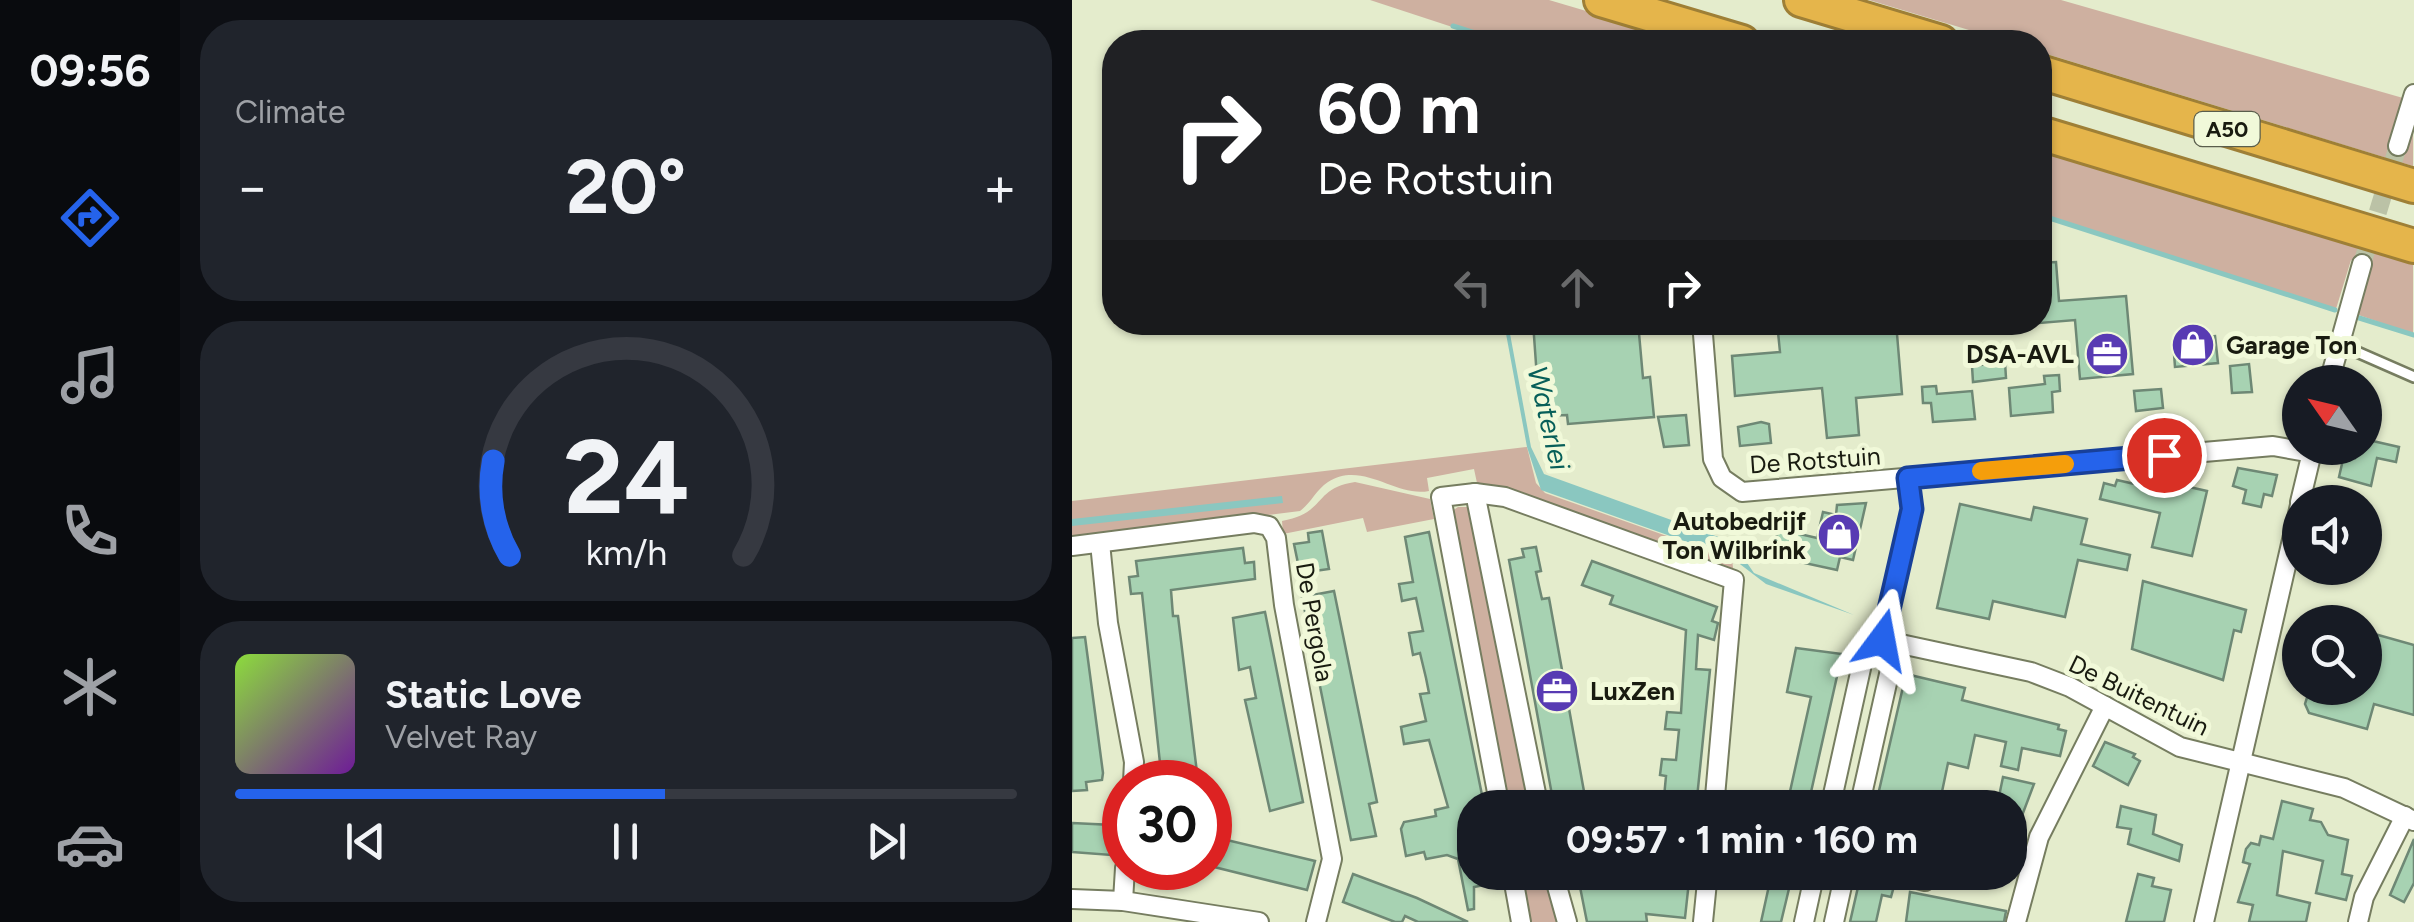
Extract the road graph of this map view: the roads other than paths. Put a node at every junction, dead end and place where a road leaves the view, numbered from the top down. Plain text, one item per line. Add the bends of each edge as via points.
1 (1601, 0) edge
2 (1801, 0) edge
3 (1702, 30) edge
4 (1901, 30) edge
5 (2052, 76) edge
6 (2414, 94) edge
7 (2052, 137) edge
8 (2398, 146) tunnel mouth
9 (2414, 186) edge
10 (2414, 246) edge
11 (2362, 264) tunnel mouth
12 (1703, 335) edge
13 (2338, 344) junction
14 (2333, 365) edge
15 (2414, 376) edge
16 (2282, 447) edge
17 (1908, 478) junction
18 (1474, 493) junction
19 (1100, 543) junction
20 (1072, 546) edge
21 (2282, 582) edge
22 (1889, 641) junction
23 (2106, 706) junction
24 (1134, 760) edge
25 (2240, 764) junction
26 (1497, 790) edge
27 (1535, 790) edge
28 (1716, 790) edge
29 (1834, 790) edge
30 (1862, 790) edge
31 (2409, 818) edge
32 (1124, 890) edge
33 (1516, 890) edge
34 (1558, 890) edge
35 (1706, 890) edge
36 (1811, 890) edge
37 (1840, 890) edge
38 (1072, 899) edge
39 (1123, 901) junction
40 (1259, 922) edge
41 (1316, 922) edge
42 (1522, 922) edge
43 (1567, 922) edge
44 (1703, 922) edge
45 (1804, 922) edge
46 (1834, 922) edge
47 (2016, 922) edge
48 (2204, 922) edge
49 (2358, 922) edge

1 - 3 highway
2 - 4 highway
5 - 9 highway, A50
6 - 8 street
7 - 10 highway, A50
11 - 13 street
12 - 17 street, De Rotstuin via 1713,458 1722,478 1742,492
13 - 14 street
13 - 15 lane
16 - 17 street, De Rotstuin
17 - 22 street via 1912,509
18 - 26 street via 1441,497
18 - 27 street
18 - 28 street via 1505,497 1734,580
19 - 20 street, De Pergola
19 - 24 street
19 - 41 street, De Pergola via 1254,523 1269,526 1276,538 1332,860
21 - 25 street
22 - 23 street, De Buitentuin via 2031,672
22 - 29 street via 1868,637
22 - 30 street
23 - 25 street, De Buitentuin via 2170,742
23 - 47 street via 2040,837
25 - 31 street, De Buitentuin via 2344,788
25 - 48 street
31 - 49 street via 2364,897
32 - 39 street
33 - 42 street
34 - 43 street
35 - 44 street
36 - 45 street
37 - 46 street
38 - 39 street
39 - 40 street

